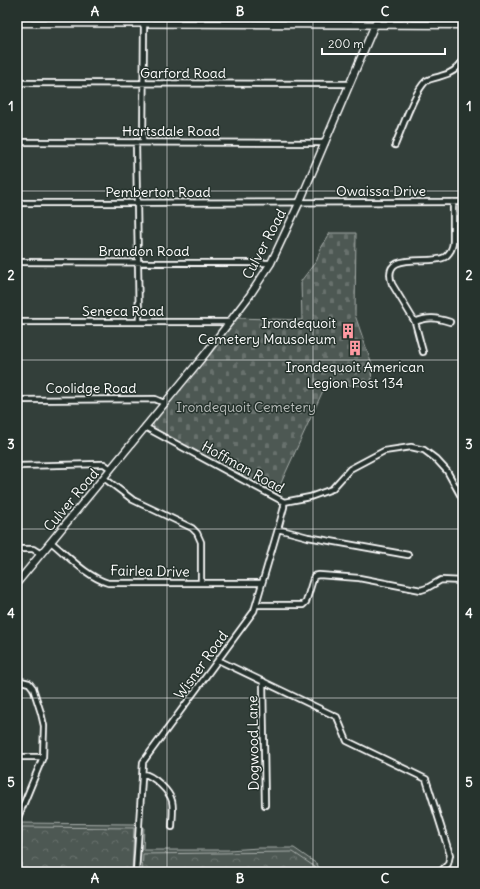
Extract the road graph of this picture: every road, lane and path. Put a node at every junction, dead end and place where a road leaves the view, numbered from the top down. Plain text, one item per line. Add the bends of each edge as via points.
1 (378, 17) edge
2 (17, 23) edge
3 (144, 24) junction
4 (374, 25) junction
5 (463, 25) edge
6 (463, 60) edge
7 (17, 83) edge
8 (144, 84) junction
9 (349, 84) junction
10 (17, 142) edge
11 (136, 142) junction
12 (143, 142) junction
13 (325, 143) junction
14 (395, 145) dead end
15 (17, 202) edge
16 (299, 202) junction
17 (453, 202) junction
18 (463, 202) edge
19 (137, 203) junction
20 (17, 262) edge
21 (138, 262) junction
22 (271, 263) junction
23 (17, 322) edge
24 (139, 322) junction
25 (230, 322) junction
26 (415, 322) junction
27 (450, 322) dead end
28 (423, 352) dead end
29 (17, 400) edge
30 (164, 403) junction
31 (145, 427) junction
32 (17, 466) edge
33 (111, 469) junction
34 (104, 478) junction
35 (463, 500) edge
36 (284, 502) junction
37 (278, 529) junction
38 (51, 542) junction
39 (17, 550) edge
40 (41, 554) junction
41 (408, 555) dead end
42 (463, 580) edge
43 (17, 583) edge
44 (201, 583) junction
45 (262, 583) junction
46 (256, 604) junction
47 (218, 660) junction
48 (17, 680) edge
49 (263, 681) junction
50 (17, 757) edge
51 (43, 757) junction
52 (143, 774) junction
53 (265, 805) dead end
54 (17, 820) edge
55 (172, 827) dead end
56 (136, 872) edge
57 (440, 872) edge

1 - 4 main road, Culver Road
2 - 3 main road
3 - 4 main road
3 - 8 street
4 - 5 main road
4 - 9 main road, Culver Road
6 - 14 street via 450,73 429,80 421,87
7 - 8 street, Garford Road
8 - 9 street, Garford Road
8 - 12 street
9 - 13 main road, Culver Road
10 - 11 street, Hartsdale Road
11 - 12 street, Hartsdale Road
11 - 19 street
12 - 13 street, Hartsdale Road
13 - 16 main road, Culver Road
15 - 19 street, Pemberton Road
16 - 17 street, Owaissa Drive
16 - 19 street, Pemberton Road
16 - 22 main road, Culver Road
17 - 18 street, Owaissa Drive
17 - 26 street via 453,241 449,253 437,259 404,261 392,268 392,284
19 - 21 street
20 - 21 street, Brandon Road
21 - 22 street, Brandon Road
21 - 24 street
22 - 25 main road, Culver Road
23 - 24 street, Seneca Road
24 - 25 street, Seneca Road
25 - 30 main road, Culver Road
26 - 27 street via 432,317
26 - 28 street
29 - 30 street, Coolidge Road via 155,399
30 - 31 main road, Culver Road
31 - 33 main road, Culver Road
31 - 36 street, Hoffman Road
32 - 33 street via 100,464
33 - 34 main road, Culver Road
34 - 38 main road, Culver Road
34 - 44 street via 133,500 195,530 201,542
35 - 36 street, Hoffman Road via 447,472 436,459 424,450 411,447 384,451 350,469 332,489
36 - 37 street, Wisner Road
37 - 41 street
37 - 45 street, Wisner Road
38 - 40 main road, Culver Road
38 - 44 street, Fairlea Drive via 89,574 108,583
39 - 40 street via 33,549
40 - 43 main road, Culver Road
42 - 46 street via 441,580 421,590 360,578 318,574 314,576 303,605
44 - 45 street, Fairlea Drive
45 - 46 street, Wisner Road
46 - 47 street, Wisner Road via 254,611
47 - 49 street
47 - 52 street, Wisner Road via 143,762
48 - 51 street via 29,683 33,688 44,726
49 - 53 street, Dogwood Lane
49 - 57 street via 337,717 347,740 426,779 450,855 448,864
50 - 51 street
51 - 54 street
52 - 55 street via 157,781 171,797
52 - 56 street, Wisner Road

